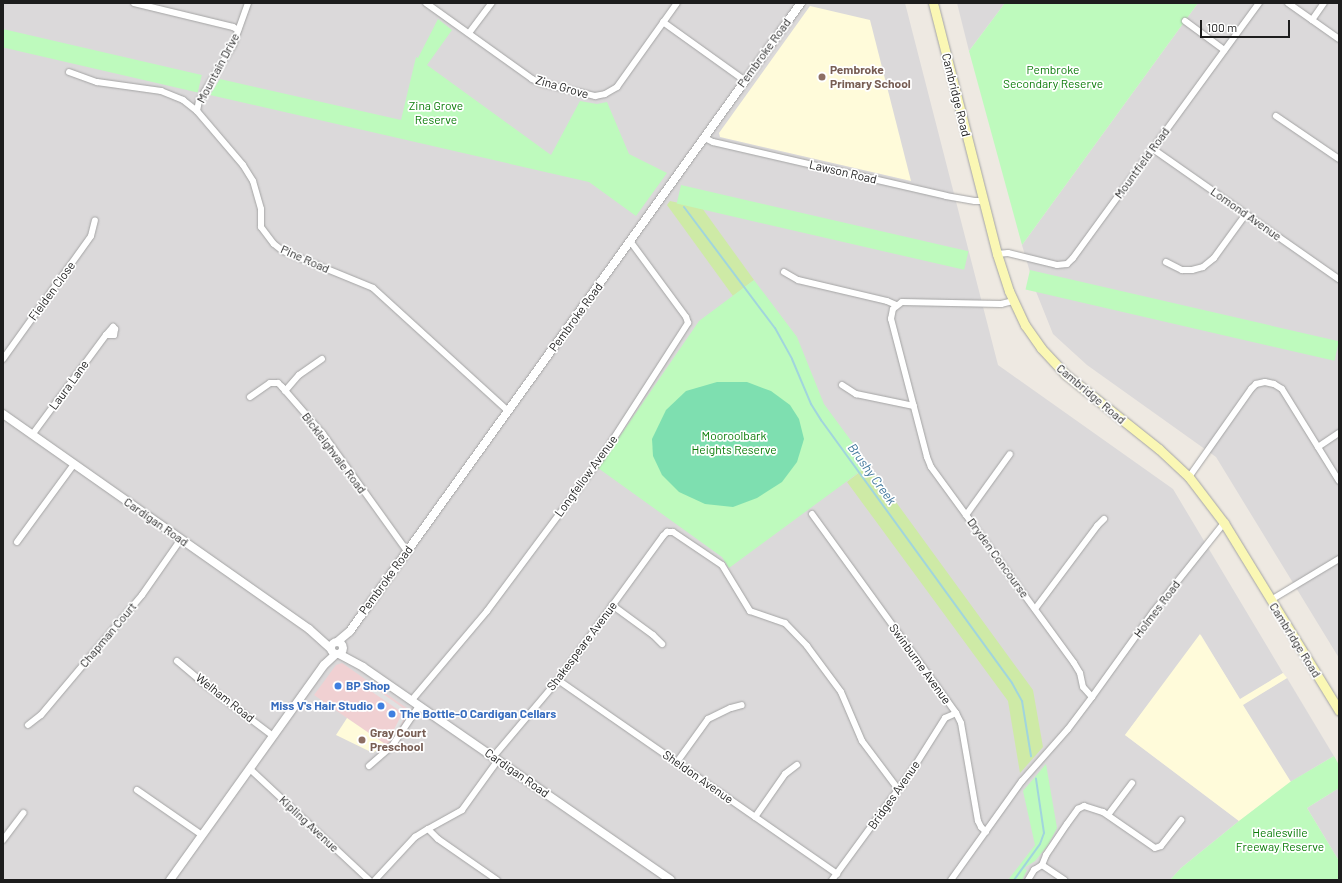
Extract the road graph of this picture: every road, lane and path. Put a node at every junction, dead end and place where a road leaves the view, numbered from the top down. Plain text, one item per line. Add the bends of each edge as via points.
1 (134, 3) edge
2 (248, 3) edge
3 (426, 3) edge
4 (492, 3) edge
5 (677, 3) edge
6 (801, 3) edge
7 (933, 3) edge
8 (1259, 3) edge
9 (1288, 3) edge
10 (1324, 3) edge
11 (1312, 20) junction
12 (1185, 21) dead end
13 (663, 22) junction
14 (238, 30) junction
15 (469, 33) junction
16 (1339, 39) edge
17 (1224, 50) junction
18 (69, 72) dead end
19 (744, 80) junction
20 (197, 111) junction
21 (1276, 116) dead end
22 (705, 138) junction
23 (1153, 149) junction
24 (1339, 159) edge
25 (983, 201) junction
26 (1246, 214) junction
27 (95, 220) dead end
28 (630, 241) junction
29 (997, 254) junction
30 (1166, 262) dead end
31 (784, 272) dead end
32 (1339, 279) edge
33 (1013, 301) junction
34 (896, 305) junction
35 (106, 335) dead end
36 (3, 359) edge
37 (322, 359) dead end
38 (842, 385) dead end
39 (285, 390) junction
40 (250, 397) dead end
41 (914, 406) junction
42 (508, 411) junction
43 (3, 414) edge
44 (1339, 433) edge
45 (32, 435) junction
46 (1318, 447) junction
47 (1010, 454) dead end
48 (74, 464) junction
49 (1189, 476) junction
50 (1339, 482) edge
51 (812, 514) dead end
52 (966, 515) junction
53 (1104, 519) dead end
54 (1224, 523) junction
55 (181, 540) junction
56 (17, 542) dead end
57 (407, 551) junction
58 (1339, 559) edge
59 (1271, 600) junction
60 (612, 605) junction
61 (1035, 609) junction
62 (662, 644) dead end
63 (337, 649) junction
64 (177, 661) dead end
65 (558, 680) junction
66 (1092, 697) junction
67 (411, 701) junction
68 (742, 705) dead end
69 (419, 706) junction
70 (1339, 711) edge
71 (956, 713) junction
72 (28, 725) dead end
73 (273, 736) junction
74 (495, 759) junction
75 (677, 762) junction
76 (797, 765) dead end
77 (368, 766) dead end
78 (250, 768) junction
79 (1132, 783) dead end
80 (898, 789) junction
81 (137, 790) dead end
82 (23, 812) dead end
83 (1108, 815) junction
84 (755, 817) junction
85 (1181, 820) dead end
86 (428, 828) junction
87 (986, 832) junction
88 (202, 835) junction
89 (3, 840) edge
90 (1042, 865) junction
91 (837, 874) junction
92 (487, 877) edge
93 (170, 880) edge
94 (369, 880) edge
95 (375, 880) edge
96 (497, 880) edge
97 (671, 880) edge
98 (832, 880) edge
99 (951, 880) edge
100 (1028, 880) edge
101 (1064, 880) edge

1 - 14 street
2 - 14 street, Mountain Drive
3 - 15 street, Zina Grove
4 - 15 street
5 - 13 street, Zina Grove
6 - 19 street, Pembroke Road
7 - 25 main road, Cambridge Road
8 - 17 street, Mountfield Road
9 - 11 street
10 - 11 street
11 - 16 street
12 - 17 street
13 - 15 street, Zina Grove via 617,87 601,96 580,93 532,79
13 - 19 street
14 - 20 street, Mountain Drive via 199,101
17 - 23 street, Mountfield Road
18 - 20 street, Pine Road via 97,82 161,91 183,100
19 - 22 street, Pembroke Road
20 - 42 street, Pine Road via 243,165 253,181 261,209 261,227 274,244 283,251 373,288
21 - 24 street
22 - 25 street, Lawson Road via 713,142 946,196
22 - 28 street, Pembroke Road
23 - 26 street, Lomond Avenue
23 - 29 street, Mountfield Road via 1066,264 1057,265
25 - 29 main road, Cambridge Road
26 - 30 street via 1214,258 1203,266 1182,270
26 - 32 street, Lomond Avenue
27 - 36 street, Fielden Close via 91,236
28 - 42 street, Pembroke Road
28 - 67 street, Longfellow Avenue via 688,323 601,458 487,611
29 - 33 main road, Cambridge Road
31 - 34 street via 798,280
33 - 34 street via 1002,304 906,302
33 - 49 main road, Cambridge Road via 1036,341 1065,374
34 - 41 street, Dryden Concourse via 891,320
35 - 45 street, Laura Lane
37 - 39 street via 299,375
38 - 41 street via 856,394
39 - 40 street via 278,384 270,383
39 - 57 street, Bickleighvale Road via 322,434
41 - 52 street, Dryden Concourse via 928,462
42 - 57 street, Pembroke Road
43 - 45 street, Cardigan Road
44 - 46 street
45 - 48 street, Cardigan Road
46 - 49 street via 1282,389 1264,382 1256,384 1251,389
46 - 50 street
47 - 52 street
48 - 55 street, Cardigan Road
48 - 56 street
49 - 54 main road, Cambridge Road
51 - 71 street, Swinburne Avenue
52 - 61 street, Dryden Concourse
53 - 61 street
54 - 59 main road, Cambridge Road
54 - 66 street, Holmes Road via 1153,612
55 - 63 street, Cardigan Road
55 - 72 street, Chapman Court via 142,594 41,715
57 - 63 street, Pembroke Road
58 - 59 street
59 - 70 main road, Cambridge Road
60 - 62 street
60 - 65 street, Shakespeare Avenue
60 - 80 street, Shakespeare Avenue via 667,532 681,536 722,565 750,611 785,623 807,646 841,692 862,741
61 - 66 street, Dryden Concourse via 1074,663 1080,673 1083,687
63 - 67 street, Cardigan Road
63 - 73 street, Pembroke Road
64 - 73 street, Welham Road
65 - 74 street, Shakespeare Avenue
65 - 75 street, Sheldon Avenue
66 - 87 street via 1025,776
67 - 69 street, Cardigan Road
68 - 75 street via 708,719
69 - 74 street, Cardigan Road
69 - 77 street via 392,746
71 - 80 street, Bridges Avenue via 945,718
71 - 87 street, Swinburne Avenue via 961,723 978,821
73 - 78 street, Pembroke Road
74 - 86 street, Shakespeare Avenue via 462,810
74 - 97 street, Cardigan Road
75 - 84 street, Sheldon Avenue
76 - 84 street via 785,774
78 - 88 street, Pembroke Road
78 - 94 street, Kipling Avenue
79 - 83 street
80 - 91 street, Bridges Avenue
81 - 88 street
82 - 89 street
83 - 85 street via 1154,848 1161,846
83 - 90 street via 1090,806 1081,807 1046,855
84 - 91 street, Sheldon Avenue
86 - 92 street via 438,839
86 - 95 street via 416,836
87 - 99 street
88 - 93 street, Pembroke Road
90 - 100 street via 1034,870
90 - 101 street
91 - 98 street, Bridges Avenue
92 - 96 street

